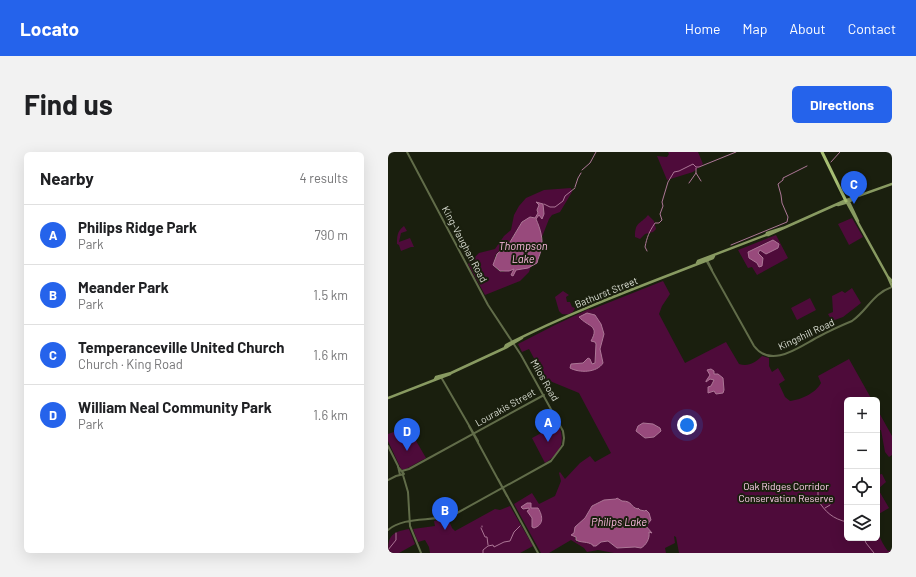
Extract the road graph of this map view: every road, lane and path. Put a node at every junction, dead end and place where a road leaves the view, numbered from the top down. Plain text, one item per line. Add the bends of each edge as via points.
1 (407, 152) edge
2 (822, 152) edge
3 (892, 184) edge
4 (848, 201) junction
5 (706, 259) junction
6 (888, 277) junction
7 (892, 281) edge
8 (892, 287) edge
9 (513, 342) junction
10 (442, 376) junction
11 (544, 395) junction
12 (388, 398) edge
13 (473, 434) junction
14 (388, 446) edge
15 (401, 473) junction
16 (388, 480) edge
17 (502, 488) junction
18 (410, 522) junction
19 (388, 530) edge
20 (420, 553) edge
21 (538, 553) edge

1 - 9 street, King-Vaughan Road via 488,305
2 - 4 main road
3 - 4 main road, Bathurst Street
4 - 5 main road, Bathurst Street
4 - 6 main road
5 - 8 street, Kingshill Road via 754,346 769,356 786,354 852,321 877,295
5 - 9 main road, Bathurst Street via 562,318
6 - 7 main road
6 - 8 main road
9 - 10 main road, Bathurst Street
9 - 11 street, Milos Road
10 - 12 main road, Bathurst Street
10 - 13 street
11 - 13 street, Lourakis Street
11 - 17 street, Milos Road via 563,431 563,445 551,461
13 - 15 street, Lourakis Street
13 - 17 street
14 - 15 street
15 - 16 street, Lourakis Street
15 - 18 street via 408,492
17 - 18 street, Milos Road via 451,515
17 - 21 street
18 - 19 street, Milos Road via 397,524
18 - 20 street

